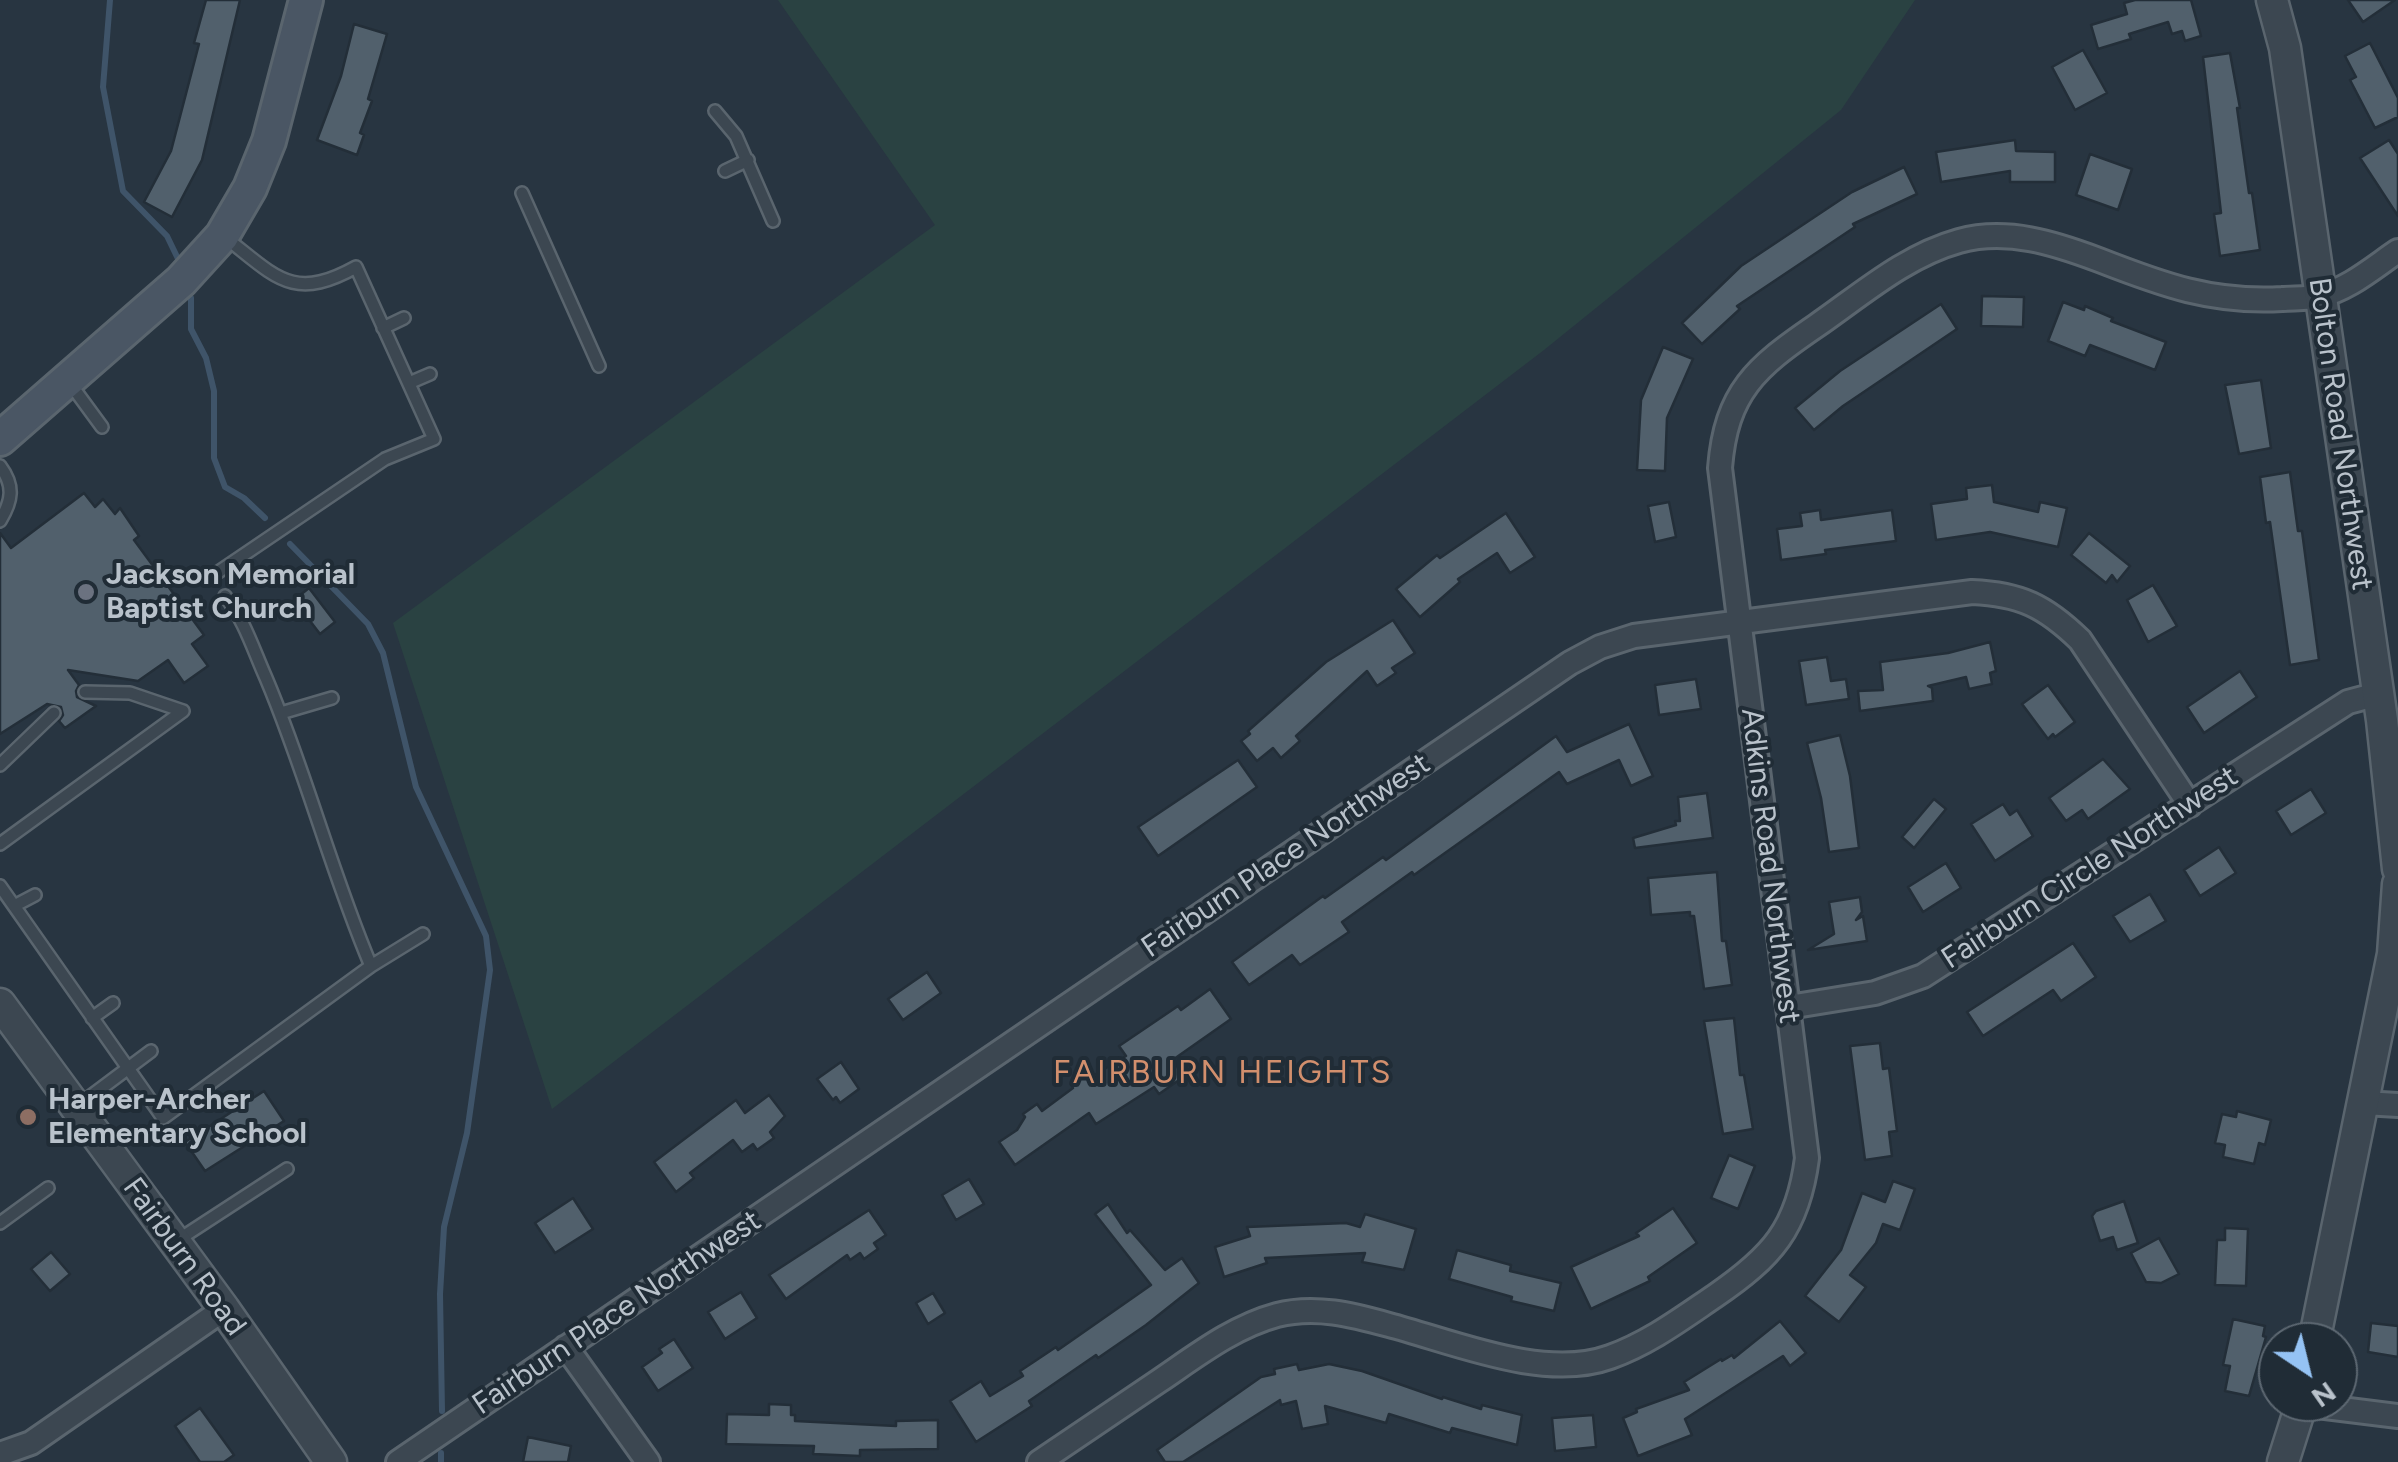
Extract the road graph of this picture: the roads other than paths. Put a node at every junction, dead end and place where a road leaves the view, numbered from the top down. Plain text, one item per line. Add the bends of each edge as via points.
1 (306, 0) edge
2 (2272, 0) edge
3 (715, 111) dead end
4 (748, 160) junction
5 (725, 171) dead end
6 (522, 193) dead end
7 (774, 221) dead end
8 (222, 236) junction
9 (2398, 251) edge
10 (2320, 296) junction
11 (404, 318) dead end
12 (384, 328) junction
13 (600, 366) dead end
14 (430, 374) dead end
15 (67, 380) junction
16 (409, 384) junction
17 (102, 427) dead end
18 (0, 439) edge
19 (0, 466) edge
20 (0, 521) edge
21 (211, 578) dead end
22 (225, 596) dead end
23 (1739, 621) junction
24 (84, 692) dead end
25 (2378, 694) junction
26 (332, 698) dead end
27 (54, 713) dead end
28 (281, 714) junction
29 (0, 765) edge
30 (2190, 804) junction
31 (0, 844) edge
32 (2398, 869) edge
33 (2398, 884) edge
34 (0, 886) edge
35 (35, 894) dead end
36 (14, 906) junction
37 (423, 934) dead end
38 (65, 949) dead end
39 (50, 955) junction
40 (371, 966) junction
41 (113, 1003) dead end
42 (0, 1004) edge
43 (1788, 1008) junction
44 (92, 1018) junction
45 (151, 1051) dead end
46 (127, 1068) junction
47 (2364, 1102) junction
48 (2398, 1105) edge
49 (76, 1107) junction
50 (287, 1169) dead end
51 (48, 1188) dead end
52 (0, 1222) edge
53 (175, 1242) junction
54 (224, 1309) junction
55 (2318, 1322) edge
56 (566, 1347) junction
57 (2358, 1411) edge
58 (2398, 1416) edge
59 (2295, 1422) edge
60 (0, 1454) edge
61 (331, 1462) edge
62 (398, 1462) edge
63 (648, 1462) edge
64 (1040, 1462) edge
65 (2283, 1462) edge

1 - 8 main road via 269,141
2 - 10 street, Bolton Road Northwest
3 - 4 lane
4 - 5 lane
4 - 7 lane
6 - 13 lane via 553,248
8 - 12 lane via 278,278 301,286 330,282 356,267
8 - 15 main road via 181,281
9 - 10 street, Adkins Road Northwest
10 - 23 street, Adkins Road Northwest via 2202,296 2018,236 1962,240 1914,258 1771,357 1733,404 1720,468
10 - 25 street, Bolton Road Northwest
11 - 12 lane
12 - 16 lane
14 - 16 lane
15 - 17 lane
15 - 18 main road
16 - 21 lane via 434,438 372,468
19 - 20 lane via 12,502
22 - 28 lane via 241,616
23 - 30 street, Fairburn Place Northwest via 1972,592 2028,601 2080,640
23 - 43 street, Adkins Road Northwest
23 - 56 street, Fairburn Place Northwest via 1634,636 1570,663
24 - 31 lane via 130,693 183,711
25 - 30 street, Fairburn Circle Northwest via 2348,702
25 - 32 street, Bolton Road Northwest
26 - 28 lane
27 - 29 lane
28 - 40 lane
30 - 43 street, Fairburn Circle Northwest via 1923,976 1875,993
33 - 47 street via 2393,954
34 - 36 lane
35 - 36 lane
36 - 39 lane
37 - 40 lane
38 - 39 lane
39 - 44 lane
40 - 46 lane via 163,1118
41 - 44 lane
42 - 49 street, Fairburn Road
43 - 64 street, Adkins Road Northwest via 1807,1158 1790,1225 1747,1274 1652,1338 1608,1358 1536,1364 1350,1314 1278,1315 1222,1338
44 - 46 lane
45 - 46 lane
46 - 49 lane
47 - 48 street
47 - 55 street
49 - 53 street, Fairburn Road
50 - 53 lane
51 - 52 lane
53 - 54 street, Fairburn Road
54 - 60 street via 31,1444
54 - 61 street, Fairburn Road
56 - 62 street, Fairburn Place Northwest
56 - 63 street
57 - 58 street
59 - 65 street

